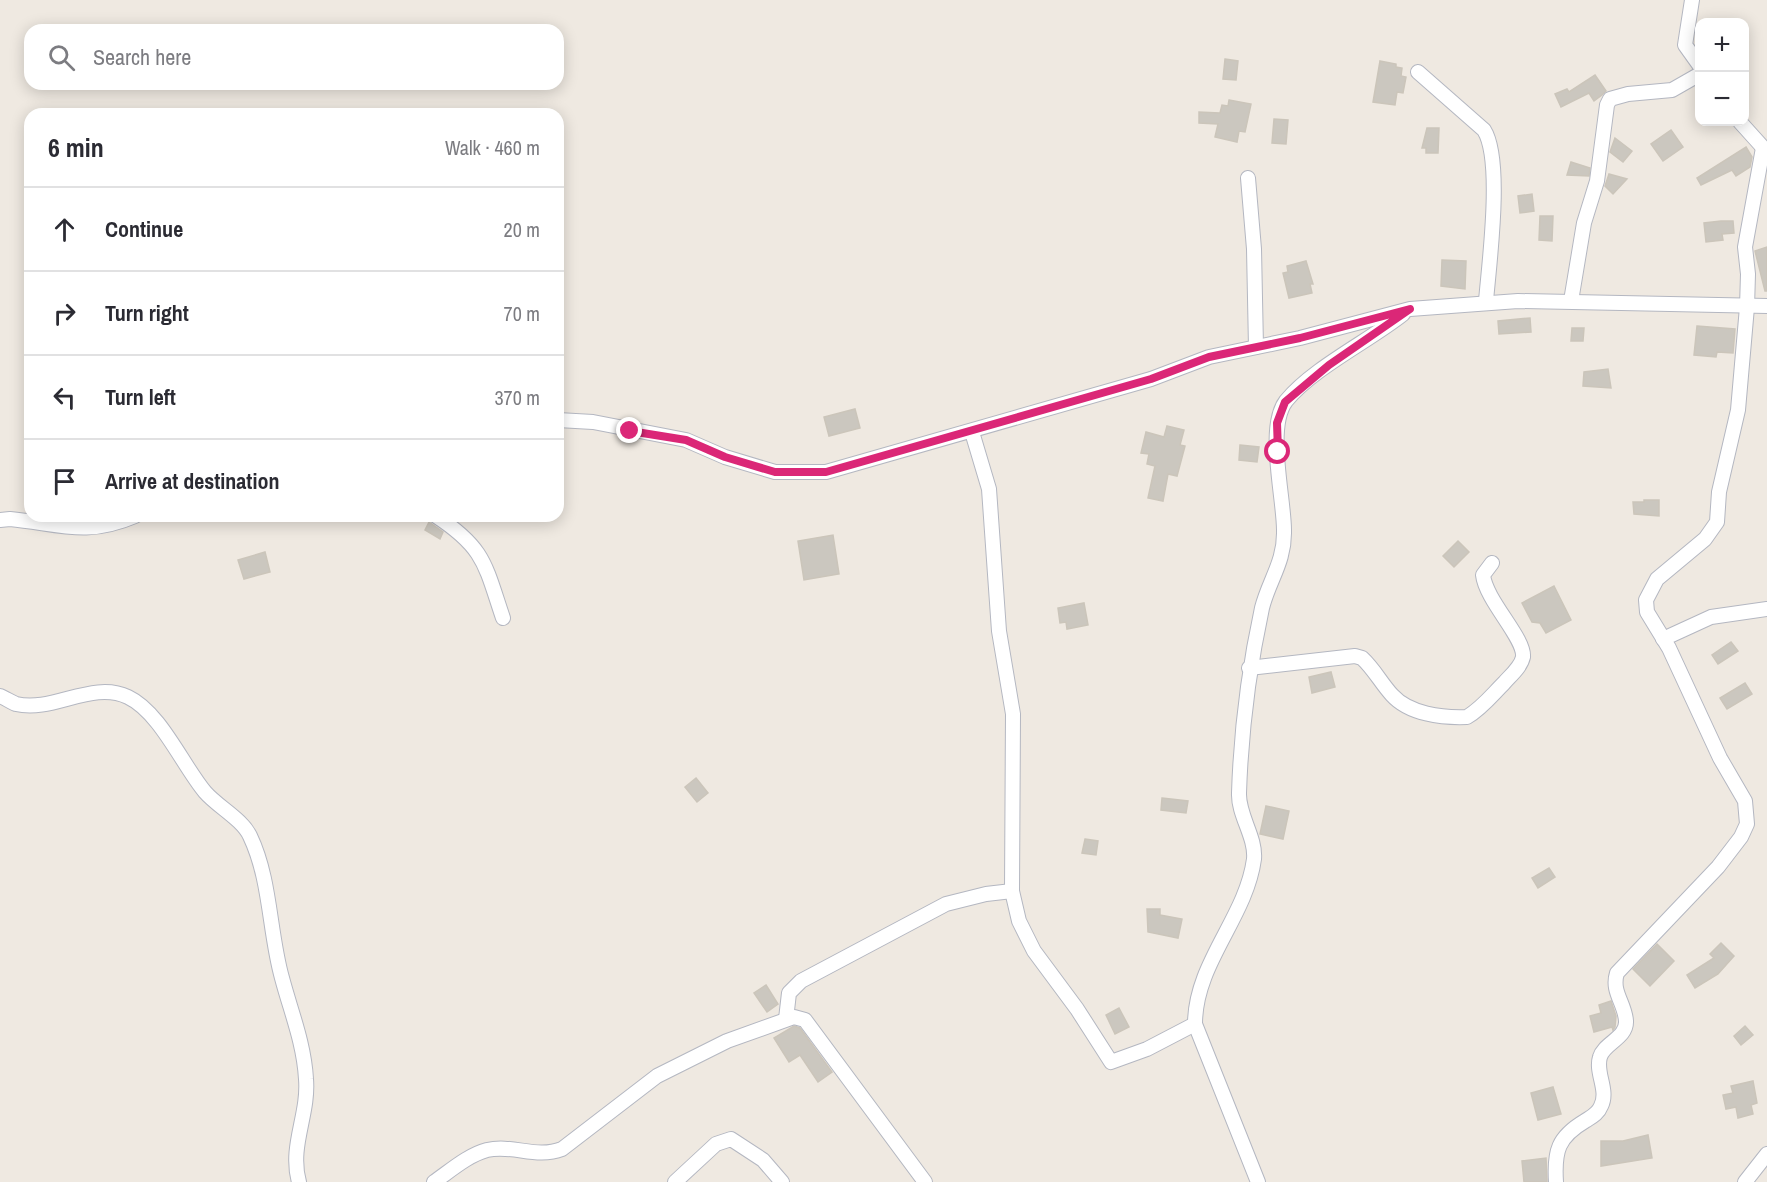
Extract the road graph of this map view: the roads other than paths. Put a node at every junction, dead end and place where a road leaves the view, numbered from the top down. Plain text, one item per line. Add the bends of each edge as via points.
1 (1692, 0) edge
2 (1695, 59) edge
3 (1418, 72) dead end
4 (1695, 77) edge
5 (1744, 126) edge
6 (1765, 150) edge
7 (1248, 178) dead end
8 (1571, 301) junction
9 (1486, 302) junction
10 (1767, 306) edge
11 (1747, 307) junction
12 (1410, 309) junction
13 (1256, 347) junction
14 (564, 420) edge
15 (972, 432) junction
16 (0, 520) edge
17 (24, 521) edge
18 (34, 522) edge
19 (121, 522) edge
20 (446, 522) edge
21 (1492, 563) dead end
22 (1767, 609) edge
23 (503, 618) dead end
24 (1663, 639) junction
25 (1249, 668) junction
26 (0, 696) edge
27 (1012, 891) junction
28 (786, 1019) junction
29 (1195, 1024) junction
30 (1767, 1154) edge
31 (299, 1182) edge
32 (434, 1182) edge
33 (675, 1182) edge
34 (782, 1182) edge
35 (925, 1182) edge
36 (1258, 1182) edge
37 (1556, 1182) edge
38 (1745, 1182) edge

1 - 2 street via 1685,45
3 - 9 street via 1484,130 1490,140 1492,207
4 - 8 street via 1672,90 1610,99
5 - 6 street
6 - 11 street via 1745,247
7 - 13 street
8 - 9 street
8 - 11 street
9 - 12 street
10 - 11 street
11 - 24 street via 1737,410 1719,492 1717,522 1705,539 1657,579 1646,600 1647,612
12 - 13 street
12 - 25 street via 1329,365 1285,402 1277,423 1282,556 1263,604
13 - 15 street via 1209,357 1151,379
14 - 15 street via 686,440 775,472 806,474
15 - 27 street via 988,489 999,631 1014,714
16 - 17 street
18 - 19 street via 83,530
20 - 23 street via 463,533 483,559
21 - 25 street via 1483,575 1484,581 1521,646 1523,658 1516,671 1467,717 1433,715 1405,705 1362,658 1355,656
22 - 24 street via 1711,617
24 - 37 street via 1745,801 1747,824 1718,867 1617,973 1614,983 1625,1029 1601,1053 1598,1062 1604,1097 1598,1113 1566,1132 1555,1169
25 - 29 street via 1239,795 1254,855 1250,877 1204,975 1195,1005
26 - 31 street via 17,704 90,693 129,697 168,737 205,792 249,833 305,1060 307,1083 294,1166
27 - 28 street via 946,904 801,981 789,993
27 - 29 street via 1019,921 1034,951 1111,1062 1148,1049
28 - 32 street via 727,1041 657,1076 562,1149 532,1154 487,1150
28 - 35 street via 805,1020
29 - 36 street
30 - 38 street
33 - 34 street via 717,1144 731,1139 763,1160

